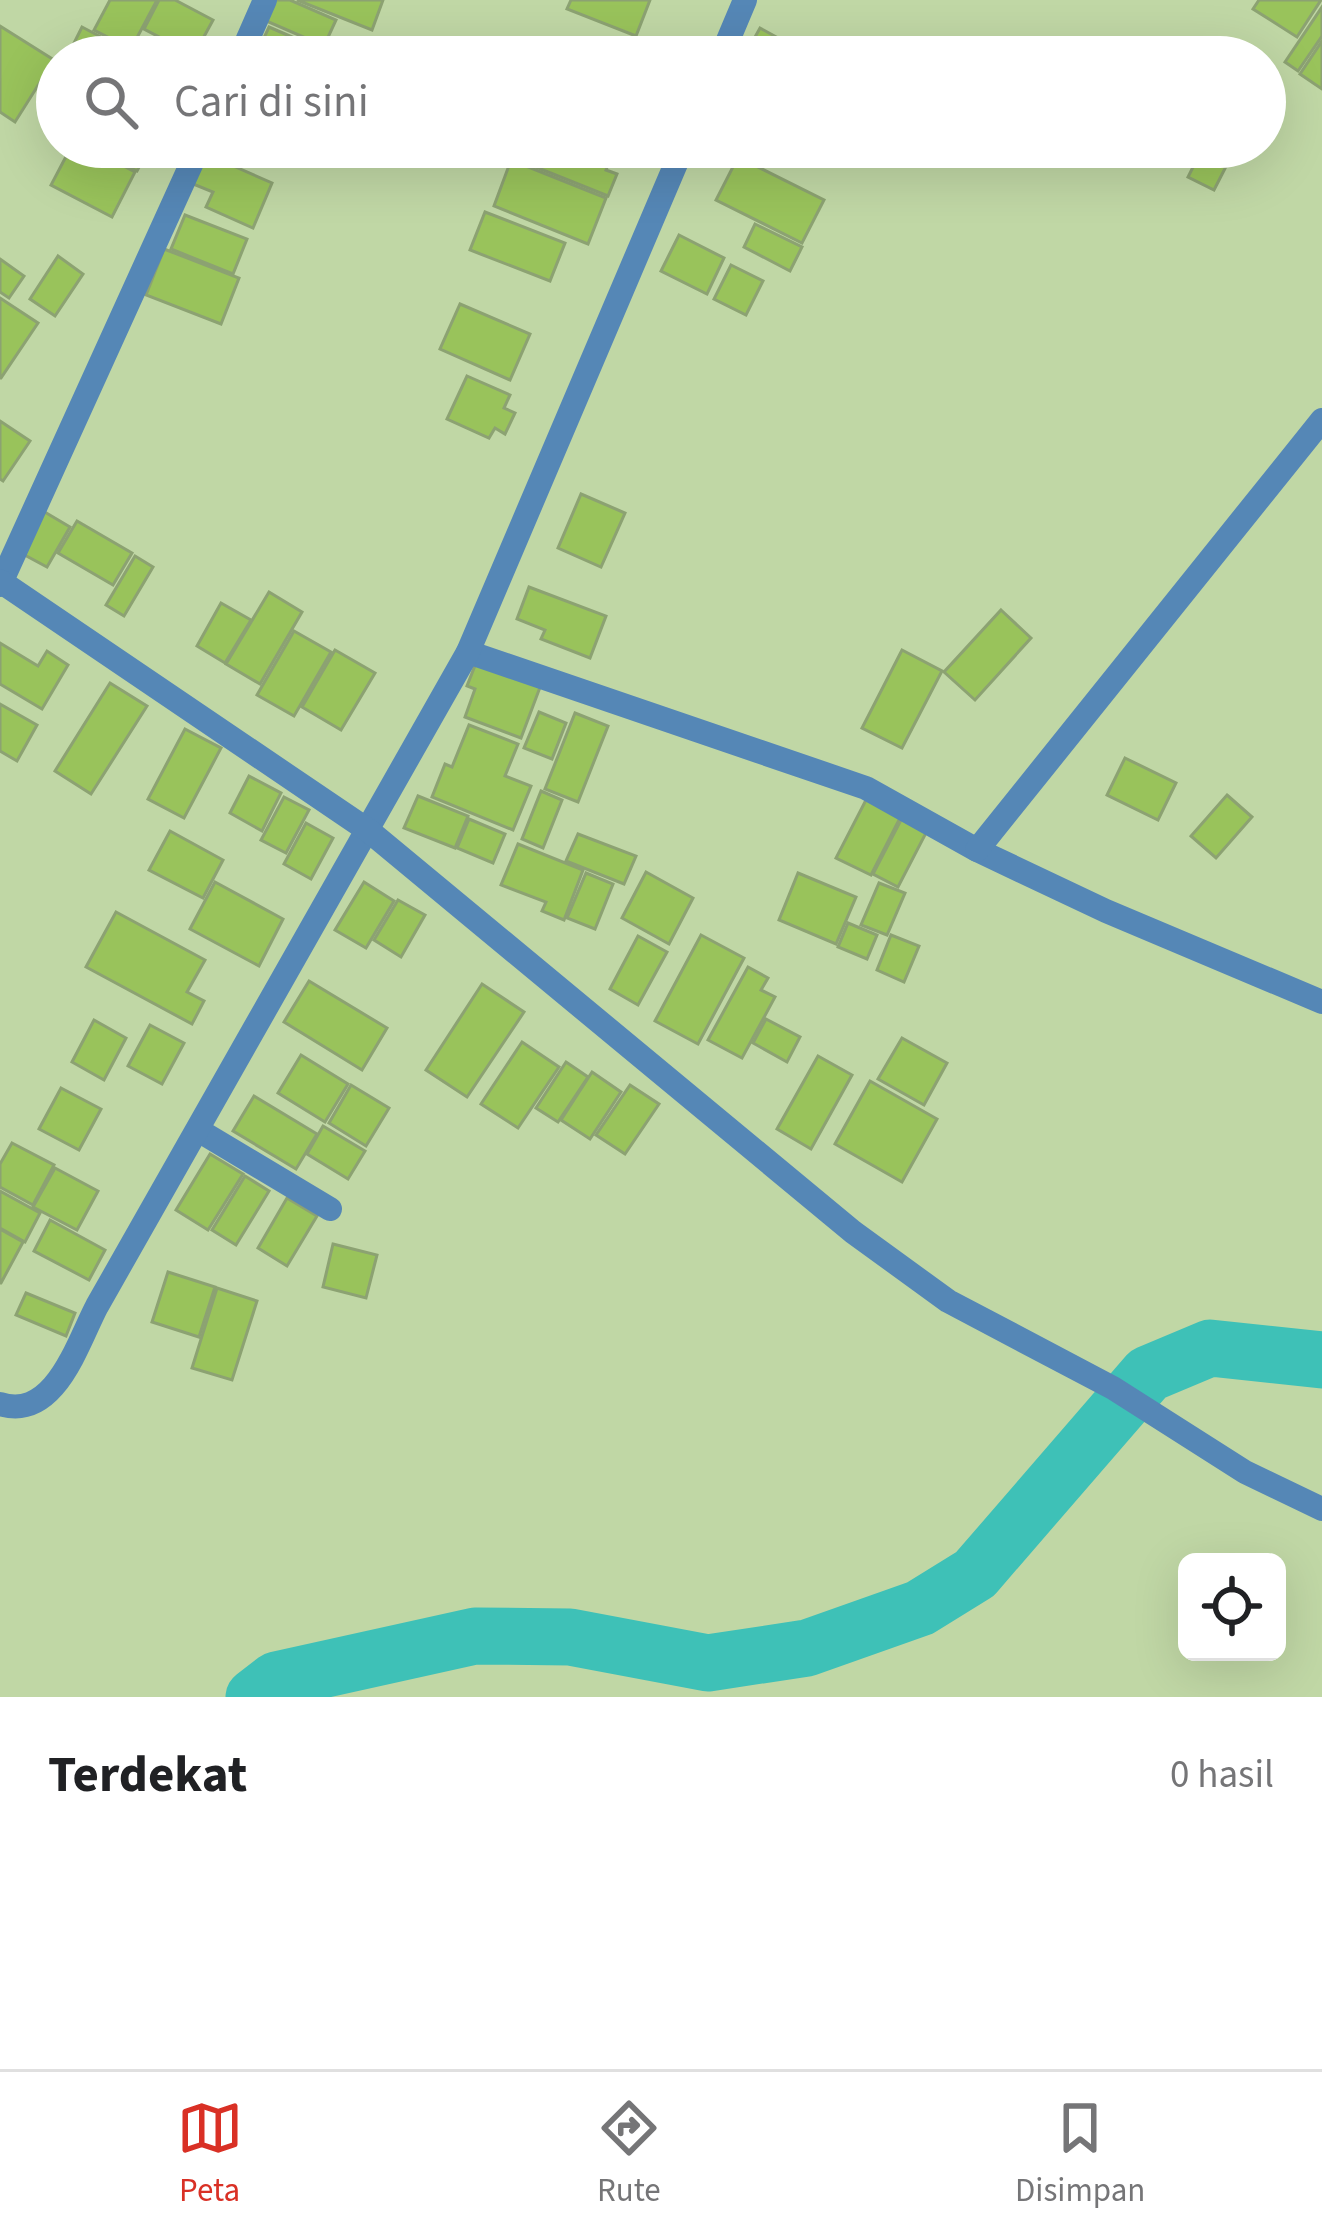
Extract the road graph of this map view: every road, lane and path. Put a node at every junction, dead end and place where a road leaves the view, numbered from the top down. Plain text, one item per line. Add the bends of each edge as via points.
1 (266, 0) edge
2 (745, 0) edge
3 (250, 36) edge
4 (730, 36) edge
5 (189, 168) edge
6 (674, 168) edge
7 (1322, 419) edge
8 (0, 583) edge
9 (468, 652) junction
10 (369, 831) junction
11 (977, 850) junction
12 (1322, 1002) edge
13 (198, 1130) junction
14 (330, 1209) dead end
15 (0, 1404) edge
16 (1322, 1509) edge

1 - 3 street
2 - 4 street
5 - 8 street
6 - 9 street
7 - 11 street
8 - 10 street
9 - 10 street
9 - 11 street via 866,788
10 - 13 street
10 - 16 street via 853,1232 948,1301
11 - 12 street
13 - 14 street
13 - 15 street via 60,1378 39,1403

